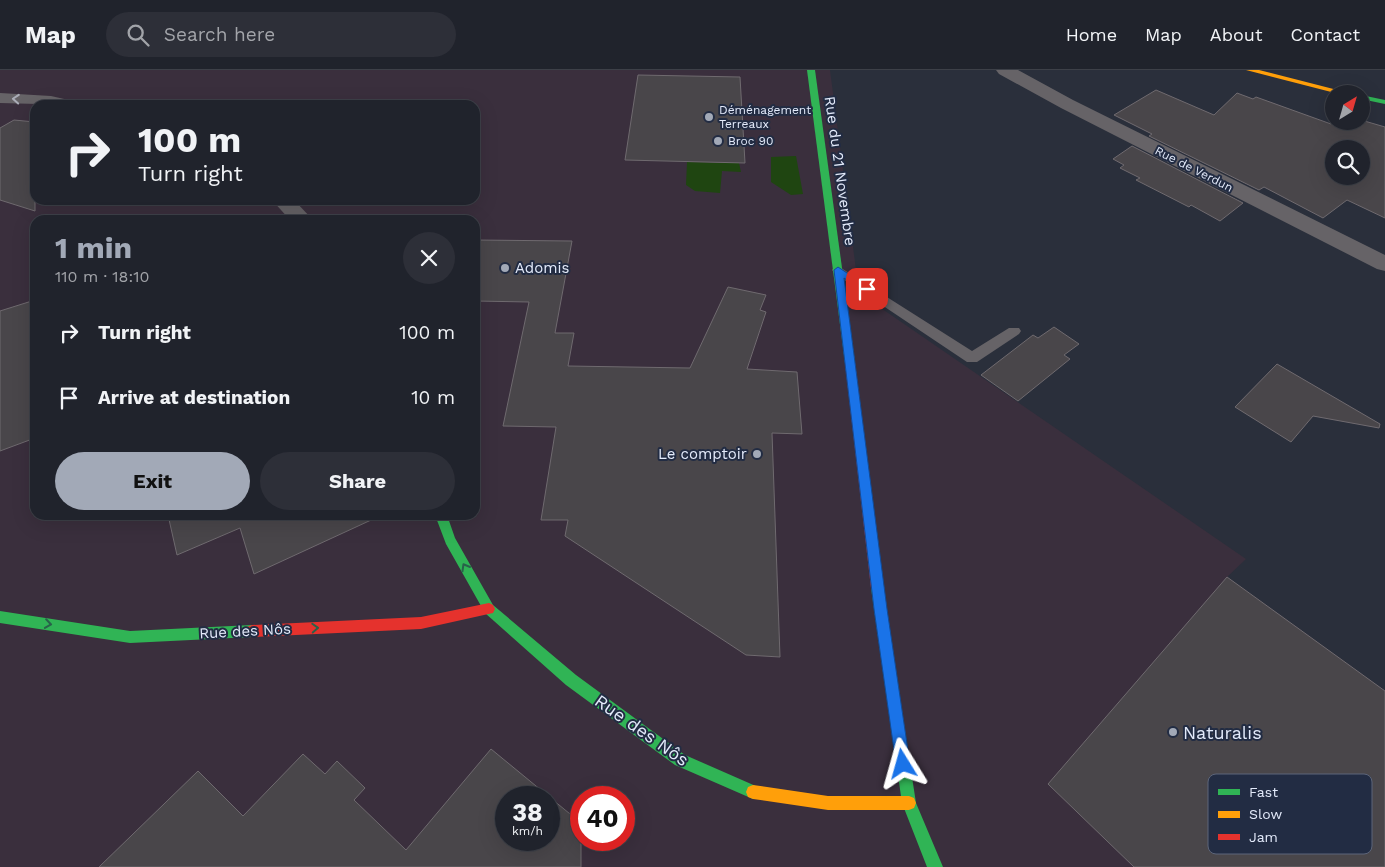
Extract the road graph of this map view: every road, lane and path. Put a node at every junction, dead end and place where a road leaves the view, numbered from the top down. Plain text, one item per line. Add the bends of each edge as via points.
1 (811, 70) edge
2 (1005, 70) edge
3 (1250, 70) edge
4 (1325, 88) edge
5 (0, 98) edge
6 (1370, 99) edge
7 (34, 100) edge
8 (1385, 102) edge
9 (287, 205) edge
10 (297, 215) edge
11 (1385, 264) edge
12 (838, 270) junction
13 (1014, 331) dead end
14 (443, 520) edge
15 (489, 609) junction
16 (0, 617) edge
17 (909, 803) junction
18 (936, 867) edge

1 - 12 street, Rue du 21 Novembre
2 - 11 street, Rue de Verdun
3 - 4 street
7 -> 5 street
6 - 8 street
9 - 10 street
12 - 13 lane via 972,358
12 - 17 street, Rue du 21 Novembre via 880,609
15 -> 14 street, Rue des Nôs via 450,540
16 -> 15 street, Rue des Nôs via 130,637 421,623
15 - 17 street, Rue des Nôs via 571,680 680,760 756,793 828,803
17 - 18 street, Rue du 21 Novembre

